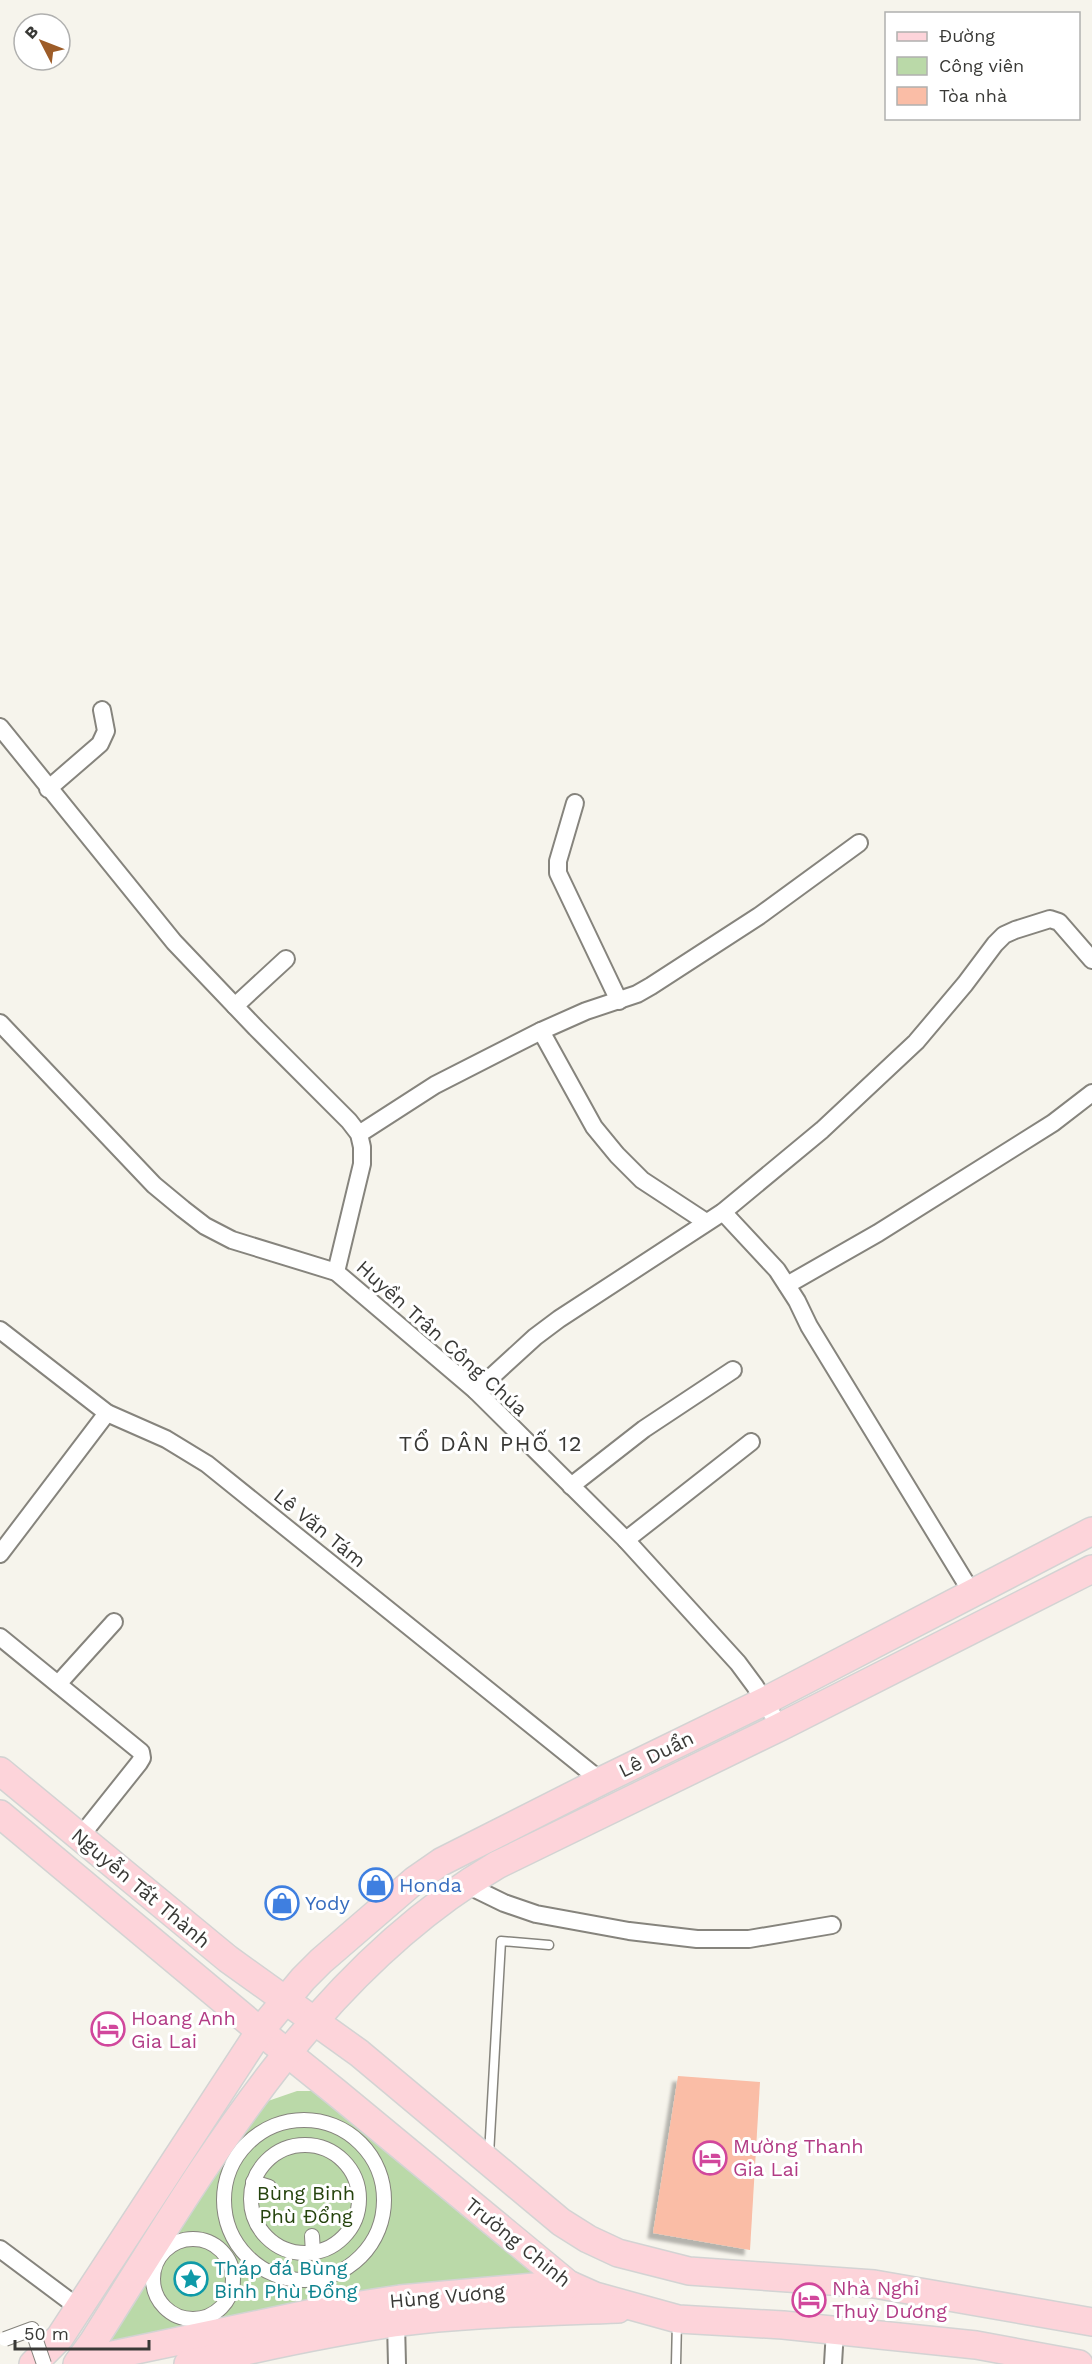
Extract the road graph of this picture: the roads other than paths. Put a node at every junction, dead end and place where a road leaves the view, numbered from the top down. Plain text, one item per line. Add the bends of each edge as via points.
1 (102, 710) dead end
2 (0, 727) edge
3 (48, 789) junction
4 (575, 803) dead end
5 (859, 843) dead end
6 (286, 959) dead end
7 (1092, 960) edge
8 (619, 1001) junction
9 (235, 1006) junction
10 (0, 1023) edge
11 (541, 1031) junction
12 (1092, 1093) edge
13 (359, 1134) junction
14 (723, 1212) junction
15 (706, 1222) junction
16 (336, 1272) junction
17 (787, 1285) junction
18 (0, 1330) edge
19 (733, 1370) dead end
20 (476, 1391) junction
21 (107, 1413) junction
22 (752, 1442) dead end
23 (571, 1486) junction
24 (1092, 1531) edge
25 (626, 1540) junction
26 (0, 1554) edge
27 (1092, 1569) edge
28 (972, 1593) junction
29 (114, 1622) dead end
30 (0, 1637) edge
31 (58, 1684) junction
32 (765, 1701) junction
33 (780, 1727) junction
34 (0, 1771) edge
35 (601, 1781) junction
36 (0, 1814) edge
37 (80, 1837) junction
38 (465, 1884) junction
39 (832, 1925) dead end
40 (549, 1945) dead end
41 (285, 2000) junction
42 (315, 2021) junction
43 (260, 2031) junction
44 (287, 2053) junction
45 (398, 2143) junction
46 (371, 2157) junction
47 (489, 2162) junction
48 (218, 2169) junction
49 (351, 2171) junction
50 (165, 2176) junction
51 (337, 2177) dead end
52 (253, 2182) junction
53 (269, 2187) dead end
54 (189, 2191) junction
55 (312, 2236) dead end
56 (208, 2242) joint
57 (0, 2249) edge
58 (313, 2253) junction
59 (317, 2279) junction
60 (568, 2284) junction
61 (79, 2308) junction
62 (633, 2308) junction
63 (322, 2311) junction
64 (678, 2319) junction
65 (1092, 2322) edge
66 (396, 2323) junction
67 (835, 2330) junction
68 (5, 2339) dead end
69 (224, 2360) edge
70 (78, 2363) edge
71 (33, 2364) edge
72 (44, 2364) edge
73 (188, 2364) edge
74 (397, 2364) edge
75 (676, 2364) edge
76 (833, 2364) edge
77 (1079, 2364) edge

1 - 3 street via 106,731 100,744
2 - 3 street
3 - 9 street via 174,942
4 - 8 street via 558,873
5 - 8 street via 759,916 651,986
6 - 9 street
7 - 14 street via 1059,922 1050,919 1004,935 916,1042 822,1130
8 - 11 street
9 - 13 street
10 - 16 street, Huyền Trân Công Chúa via 154,1185 190,1215 232,1240
11 - 13 street via 435,1085
11 - 15 street via 594,1127 617,1155 642,1180
12 - 17 street via 1053,1123
13 - 16 street via 363,1164
14 - 15 street
14 - 17 street
15 - 20 street via 559,1319
16 - 20 street, Huyền Trân Công Chúa
17 - 28 street
18 - 21 street, Lê Văn Tám
19 - 23 street via 644,1429
20 - 23 street, Huyền Trân Công Chúa
21 - 26 street
21 - 35 street, Lê Văn Tám via 166,1439 207,1464
22 - 25 street
23 - 25 street, Huyền Trân Công Chúa
24 - 28 main road, Lê Duẩn
25 - 32 street, Huyền Trân Công Chúa via 738,1663
27 - 33 main road, Lê Duẩn
28 - 32 main road, Lê Duẩn
29 - 31 street
30 - 31 street
31 - 37 street via 134,1745 142,1758
32 - 33 street, Huyền Trân Công Chúa
32 - 35 main road, Lê Duẩn
33 - 38 main road, Lê Duẩn
34 - 37 main road, Nguyễn Tất Thành
35 - 41 main road, Lê Duẩn via 441,1862 414,1880 327,1956
36 - 43 main road, Nguyễn Tất Thành
37 - 41 main road, Nguyễn Tất Thành via 228,1959
38 - 39 street via 536,1914 697,1939 749,1939
38 - 42 main road, Lê Duẩn via 409,1926
40 - 47 lane via 501,1941
41 - 42 main road
41 - 43 main road, Lê Duẩn
42 - 44 main road, Lê Duẩn
42 - 47 main road
43 - 44 main road, Trường Chinh
43 - 50 main road
44 - 45 main road, Trường Chinh
44 - 48 main road, Hùng Vương
45 - 46 street
45 - 60 main road, Trường Chinh
46 - 48 street via 348,2132 324,2122 299,2120 273,2126
46 - 59 street via 381,2174 385,2201 379,2227 366,2251 345,2269
47 - 65 main road via 561,2222 588,2239 651,2262 689,2271 874,2284
48 - 54 main road, Hùng Vương
48 - 59 street via 226,2183 225,2209 232,2234 246,2255 275,2274
49 - 51 street
49 - 52 street via 323,2148 306,2145 274,2155
49 - 58 street via 359,2202 355,2219 331,2247
50 - 54 main road
50 - 61 main road
52 - 53 street
52 - 58 street via 250,2200 263,2235 278,2247 295,2253
54 - 70 main road, Hùng Vương
55 - 58 street
56 - 56 street via 194,2239 176,2243 160,2255 154,2267 155,2293 171,2313 196,2319 215,2312 229,2297 233,2285 228,2259
57 - 61 street
59 - 63 street
60 - 62 main road, Trường Chinh
60 - 63 main road, Hùng Vương via 400,2299
61 - 71 main road via 60,2337
62 - 64 main road, Trường Chinh
62 - 66 main road, Hùng Vương via 471,2315
63 - 70 main road, Hùng Vương
64 - 67 main road, Trường Chinh
64 - 75 lane
66 - 69 main road, Hùng Vương via 313,2336
66 - 74 street
67 - 76 street
67 - 77 main road, Trường Chinh via 976,2345
68 - 72 street, bridge via 32,2330
69 - 73 main road, Hùng Vương

